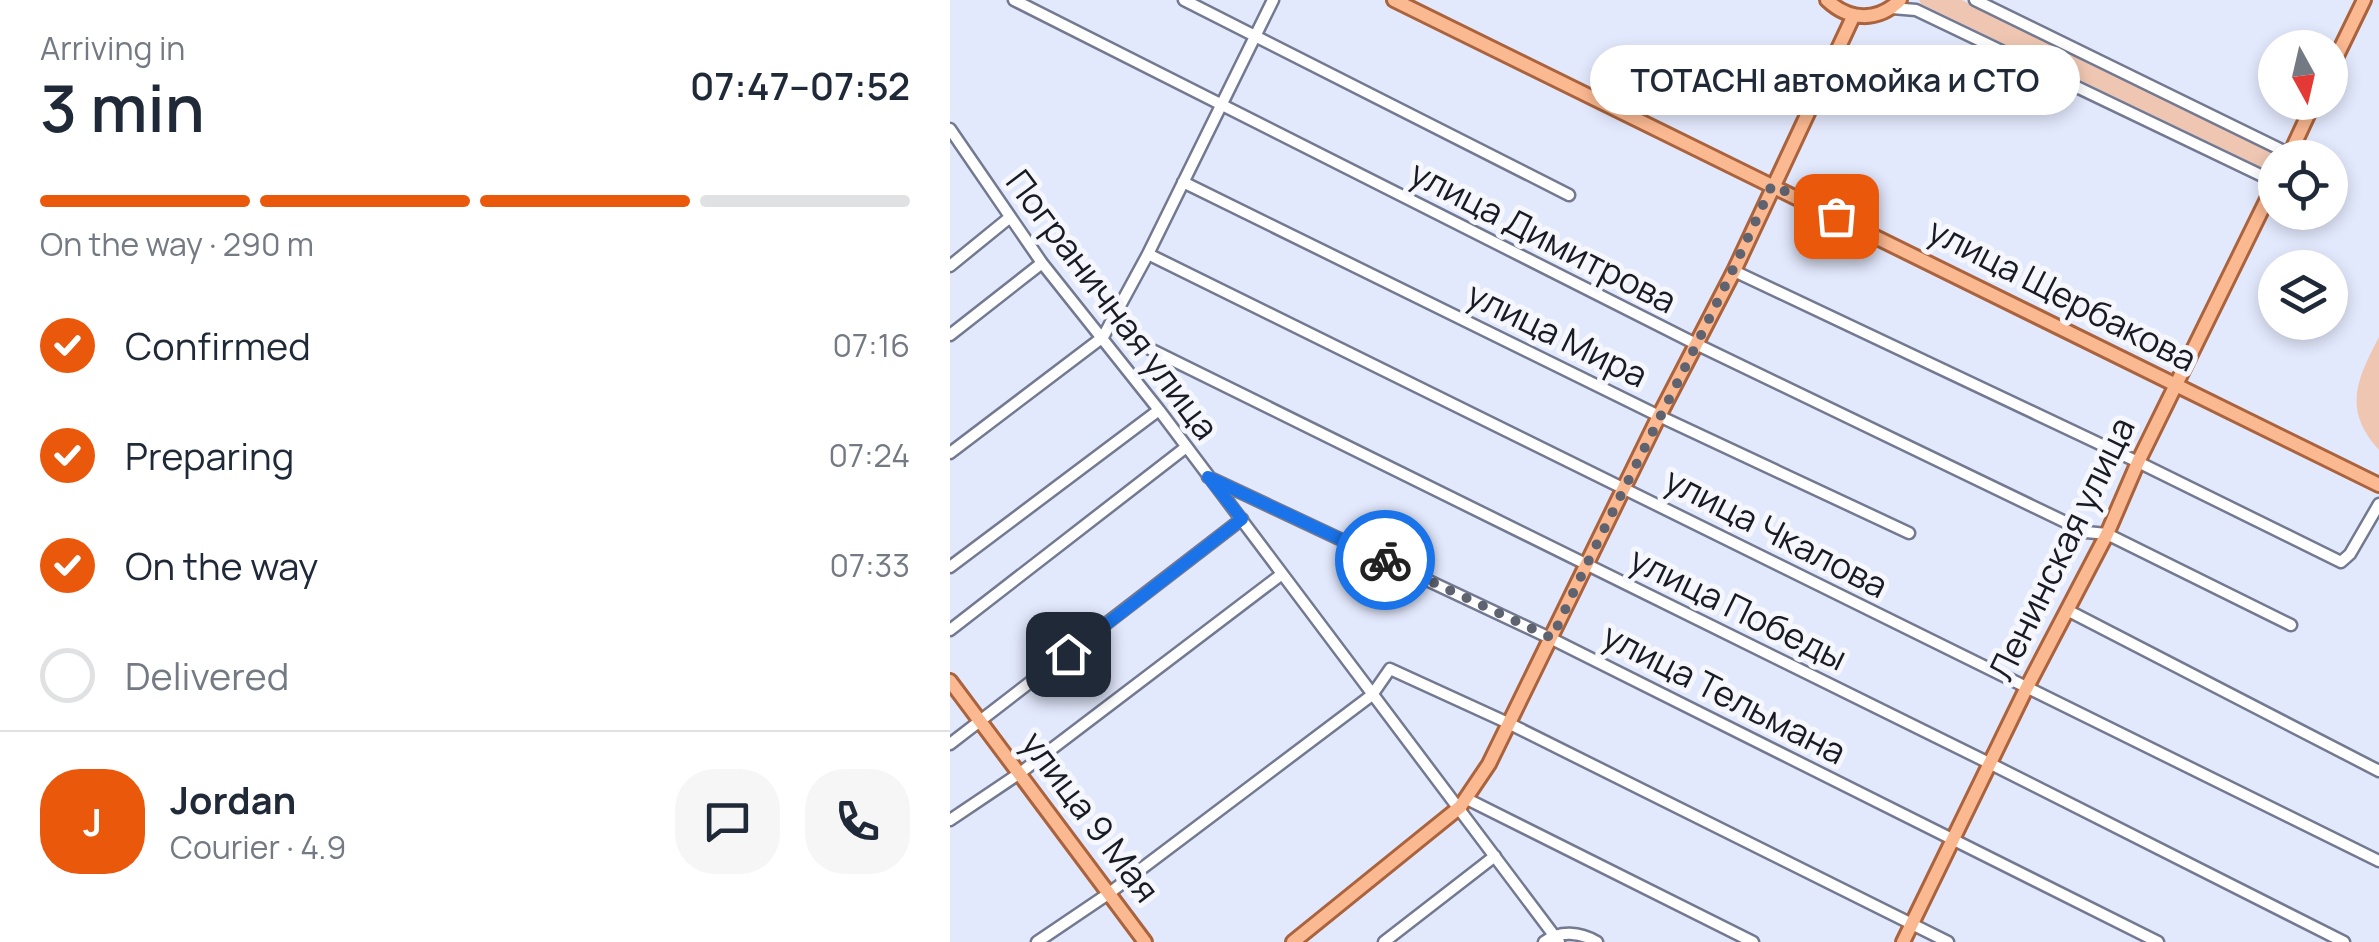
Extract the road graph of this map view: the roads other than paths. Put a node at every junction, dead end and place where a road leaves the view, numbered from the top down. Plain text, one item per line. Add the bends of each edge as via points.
1 (1014, 0) edge
2 (1184, 0) edge
3 (1273, 0) edge
4 (1394, 0) edge
5 (1827, 0) edge
6 (1975, 0) edge
7 (2364, 0) edge
8 (1896, 4) edge
9 (1853, 17) junction
10 (2348, 33) edge
11 (1254, 35) junction
12 (1220, 106) junction
13 (950, 130) edge
14 (2258, 141) edge
15 (954, 143) edge
16 (2258, 174) edge
17 (1183, 182) junction
18 (1772, 185) junction
19 (1569, 195) dead end
20 (2258, 217) edge
21 (1008, 218) junction
22 (1148, 254) junction
23 (1042, 263) junction
24 (950, 266) edge
25 (1734, 271) junction
26 (1112, 320) junction
27 (950, 335) edge
28 (1103, 336) junction
29 (1696, 344) junction
30 (2176, 385) junction
31 (1160, 410) junction
32 (1659, 416) junction
33 (1185, 448) junction
34 (950, 453) edge
35 (2138, 462) junction
36 (1208, 477) junction
37 (2379, 484) edge
38 (1625, 488) junction
39 (2379, 504) edge
40 (1242, 519) junction
41 (1909, 533) dead end
42 (2107, 534) junction
43 (1586, 565) junction
44 (950, 568) edge
45 (1282, 574) junction
46 (2066, 610) junction
47 (2292, 624) dead end
48 (950, 630) edge
49 (1552, 638) junction
50 (950, 681) edge
51 (2026, 689) junction
52 (1372, 695) junction
53 (981, 722) junction
54 (1508, 724) junction
55 (950, 744) edge
56 (1989, 762) junction
57 (2379, 771) edge
58 (1020, 773) junction
59 (1463, 803) junction
60 (950, 820) edge
61 (1953, 838) junction
62 (1495, 856) junction
63 (2379, 861) edge
64 (1108, 894) junction
65 (1912, 924) junction
66 (1552, 940) edge
67 (1037, 942) edge
68 (1146, 942) edge
69 (1293, 942) edge
70 (1384, 942) edge
71 (1597, 942) edge
72 (1753, 942) edge
73 (1903, 942) edge
74 (1948, 942) edge
75 (2158, 942) edge
76 (2344, 942) edge

1 - 12 street, улица Димитрова
2 - 11 street
3 - 11 street
4 - 18 main road, улица Щербакова
5 - 9 main road
6 - 14 street
7 - 10 main road
8 - 9 main road via 1878,15
8 - 16 street
9 - 18 main road
11 - 12 street
11 - 19 street
12 - 17 street
12 - 29 street, улица Димитрова
13 - 15 street, Пограничная улица
15 - 21 street, Пограничная улица
17 - 22 street
17 - 32 street, улица Мира
18 - 25 main road
18 - 30 main road, улица Щербакова
20 - 30 main road, Ленинская улица
21 - 23 street, Пограничная улица
21 - 24 street
22 - 26 street
22 - 38 street, улица Чкалова
23 - 27 street
23 - 28 street, Пограничная улица
25 - 29 main road
25 - 35 street
26 - 28 street
26 - 43 street, улица Победы via 1150,348
28 - 31 street, Пограничная улица
28 - 34 street
29 - 32 main road
29 - 42 street, улица Димитрова via 2086,532
30 - 35 main road, Ленинская улица
30 - 37 main road, улица Щербакова
31 - 33 street, Пограничная улица
31 - 44 street
32 - 38 main road
32 - 41 street, улица Мира
33 - 36 street, Пограничная улица
33 - 48 street
35 - 39 street via 2341,562
35 - 42 main road, Ленинская улица
36 - 40 street, Пограничная улица
36 - 49 street, улица Тельмана
38 - 43 main road
38 - 51 street, улица Чкалова
40 - 45 street, Пограничная улица
40 - 53 street
42 - 46 main road, Ленинская улица
42 - 47 street, улица Димитрова
43 - 49 main road
43 - 56 street, улица Победы
45 - 52 street, Пограничная улица
45 - 58 street
46 - 51 main road, Ленинская улица
46 - 57 street
49 - 54 main road
49 - 61 street, улица Тельмана
50 - 53 main road, улица 9 Мая
51 - 56 main road, Ленинская улица
51 - 63 street, улица Чкалова
52 - 54 street via 1390,669
52 - 59 street, Пограничная улица
52 - 64 street
53 - 55 street
53 - 58 main road, улица 9 Мая
54 - 59 main road
54 - 65 street
56 - 61 main road, Ленинская улица
56 - 76 street, улица Победы
58 - 60 street
58 - 64 main road, улица 9 Мая
59 - 62 street, Пограничная улица
59 - 69 main road
59 - 72 street
61 - 65 main road, Ленинская улица
61 - 75 street, улица Тельмана
62 - 66 street, Пограничная улица
62 - 70 street
64 - 67 street
64 - 68 main road, улица 9 Мая
65 - 73 main road, Ленинская улица
65 - 74 street
66 - 71 street via 1583,934

